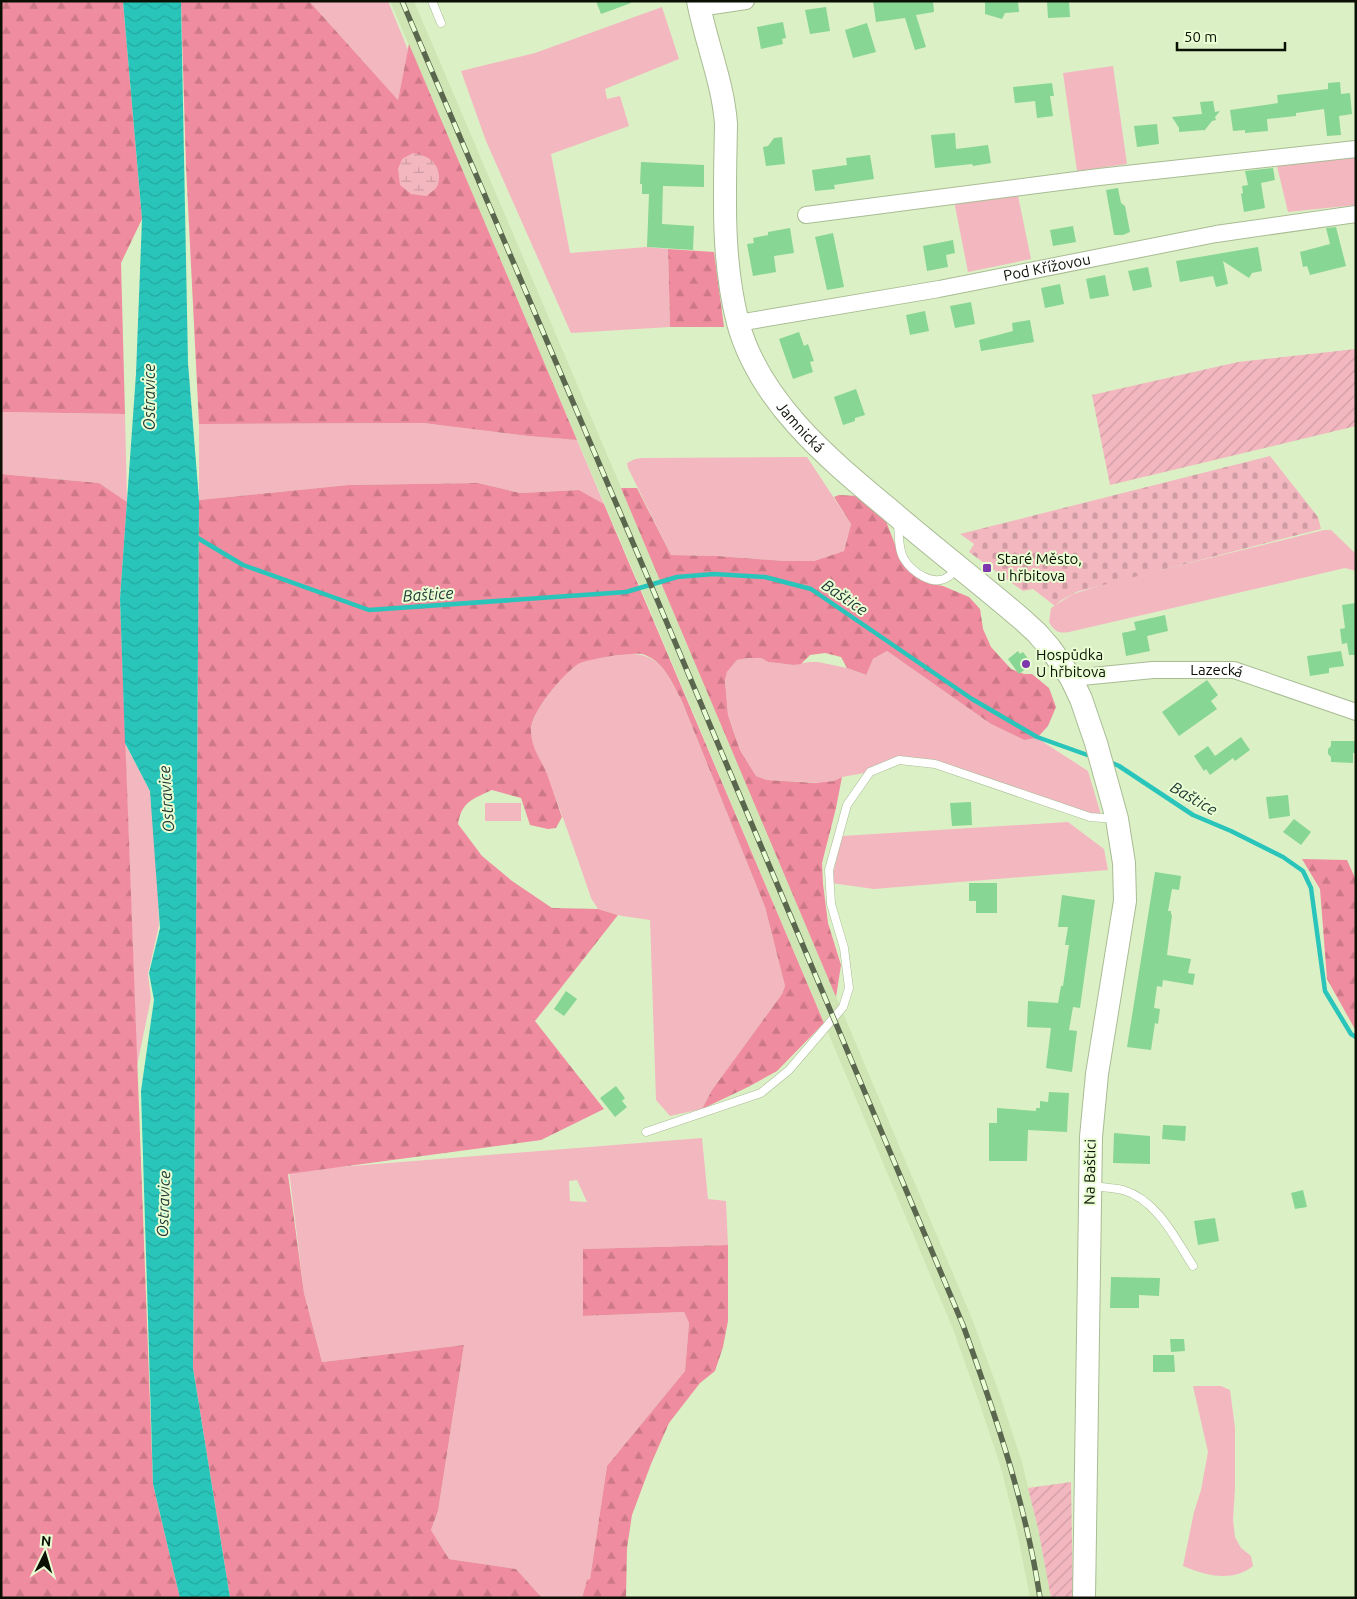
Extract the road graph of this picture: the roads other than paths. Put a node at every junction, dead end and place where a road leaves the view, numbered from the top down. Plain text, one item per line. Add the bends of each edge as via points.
1 (432, 1) edge
2 (746, 1) edge
3 (699, 5) edge
4 (441, 23) dead end
5 (1356, 149) edge
6 (1356, 214) edge
7 (806, 215) dead end
8 (738, 323) junction
9 (897, 516) junction
10 (958, 566) junction
11 (1071, 678) junction
12 (1356, 712) edge
13 (1098, 751) joint
14 (1117, 819) junction
15 (646, 1132) dead end
16 (1090, 1186) junction
17 (1193, 1266) dead end
18 (1084, 1598) edge

1 - 4 lane
2 - 3 street
3 - 8 main road, Jamnická via 725,107 726,252
5 - 7 street via 1099,177
6 - 8 street, Pod Křížovou via 1216,234 940,289
8 - 9 main road, Jamnická via 766,385 785,410 808,437
9 - 10 main road, Jamnická
9 - 10 lane via 904,559 919,575 940,580 950,576
10 - 11 main road, Jamnická via 1037,632
11 - 12 street, Lazecká via 1153,670 1234,670
11 - 13 main road, Jamnická
13 - 14 main road, Na Baštici
14 - 15 lane via 1090,817 935,764 899,760 870,772 847,805 829,870 831,904 844,948 850,988 843,1007 789,1070 761,1093
14 - 16 main road, Na Baštici via 1124,863 1125,901 1094,1097
16 - 17 lane via 1124,1190 1149,1204
16 - 18 main road, Na Baštici

